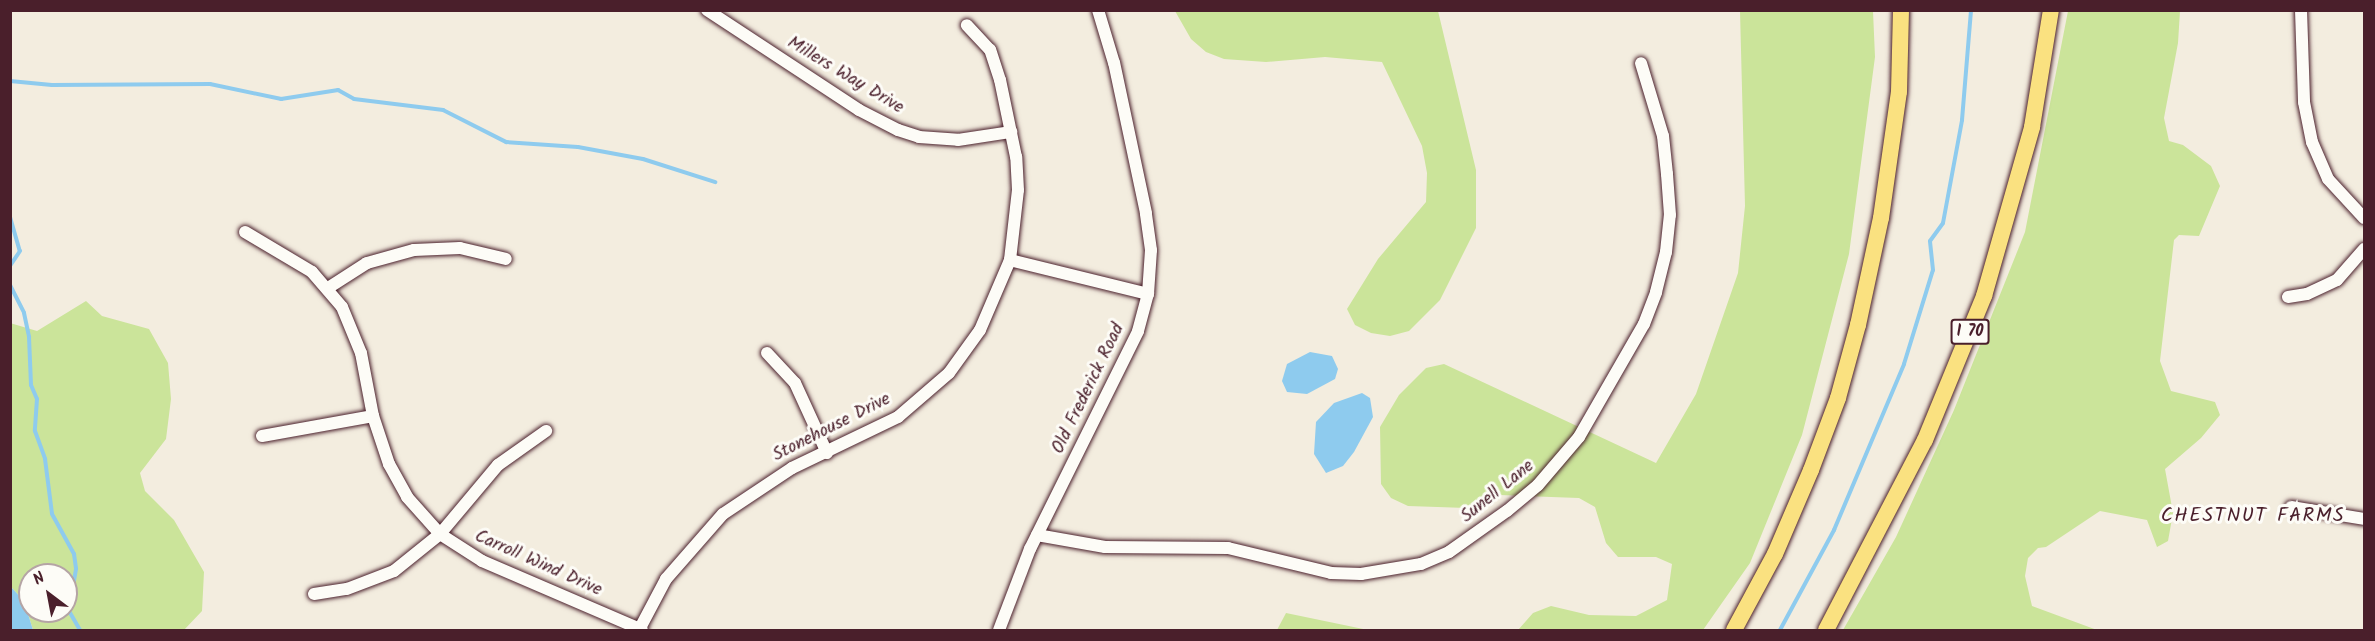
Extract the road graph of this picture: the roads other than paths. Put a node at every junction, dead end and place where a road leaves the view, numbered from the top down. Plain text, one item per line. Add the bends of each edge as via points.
1 (707, 10) edge
2 (1098, 10) edge
3 (1902, 10) edge
4 (2050, 10) edge
5 (2301, 10) edge
6 (967, 25) dead end
7 (1641, 63) dead end
8 (1011, 132) junction
9 (2364, 218) edge
10 (245, 232) dead end
11 (2364, 249) edge
12 (506, 259) dead end
13 (1010, 260) junction
14 (328, 288) junction
15 (1148, 294) junction
16 (2288, 297) dead end
17 (767, 353) dead end
18 (373, 416) junction
19 (546, 431) dead end
20 (262, 436) dead end
21 (826, 453) junction
22 (2291, 507) dead end
23 (2364, 519) edge
24 (440, 534) junction
25 (1037, 535) junction
26 (314, 594) dead end
27 (640, 630) edge
28 (999, 630) edge
29 (1734, 630) edge
30 (1826, 630) edge

1 - 8 street, Millers Way Drive via 859,110 898,130 958,140
2 - 15 street, Old Frederick Road via 1114,63 1146,213 1151,250
3 - 29 highway via 1899,92 1881,218 1858,325 1838,398 1811,471 1775,554
4 - 30 highway, I 70 via 2029,139 1984,296 1925,440
5 - 9 street via 2304,102 2312,142 2328,179
6 - 8 street, Stonehouse Drive via 990,50
7 - 25 street, Sunell Lane via 1663,136 1668,184 1666,252 1656,292 1629,352 1579,437 1538,485 1507,511 1449,552 1421,564 1361,574 1331,573 1228,549 1124,549
8 - 13 street, Stonehouse Drive via 1018,190
10 - 14 street, Carroll Wind Drive via 295,259
11 - 16 street via 2337,280 2307,294
12 - 14 street via 460,248 414,250 367,263
13 - 15 street
13 - 21 street, Stonehouse Drive via 980,330 949,373 898,417
14 - 18 street, Carroll Wind Drive via 356,338
15 - 25 street, Old Frederick Road via 1124,364
17 - 21 street via 795,382
18 - 20 street
18 - 24 street, Carroll Wind Drive via 398,483
19 - 24 street via 498,465
21 - 27 street, Stonehouse Drive via 766,483 723,514 666,579
22 - 23 street
24 - 26 street via 394,571 347,590
24 - 27 street, Carroll Wind Drive via 482,561
25 - 28 street, Old Frederick Road

